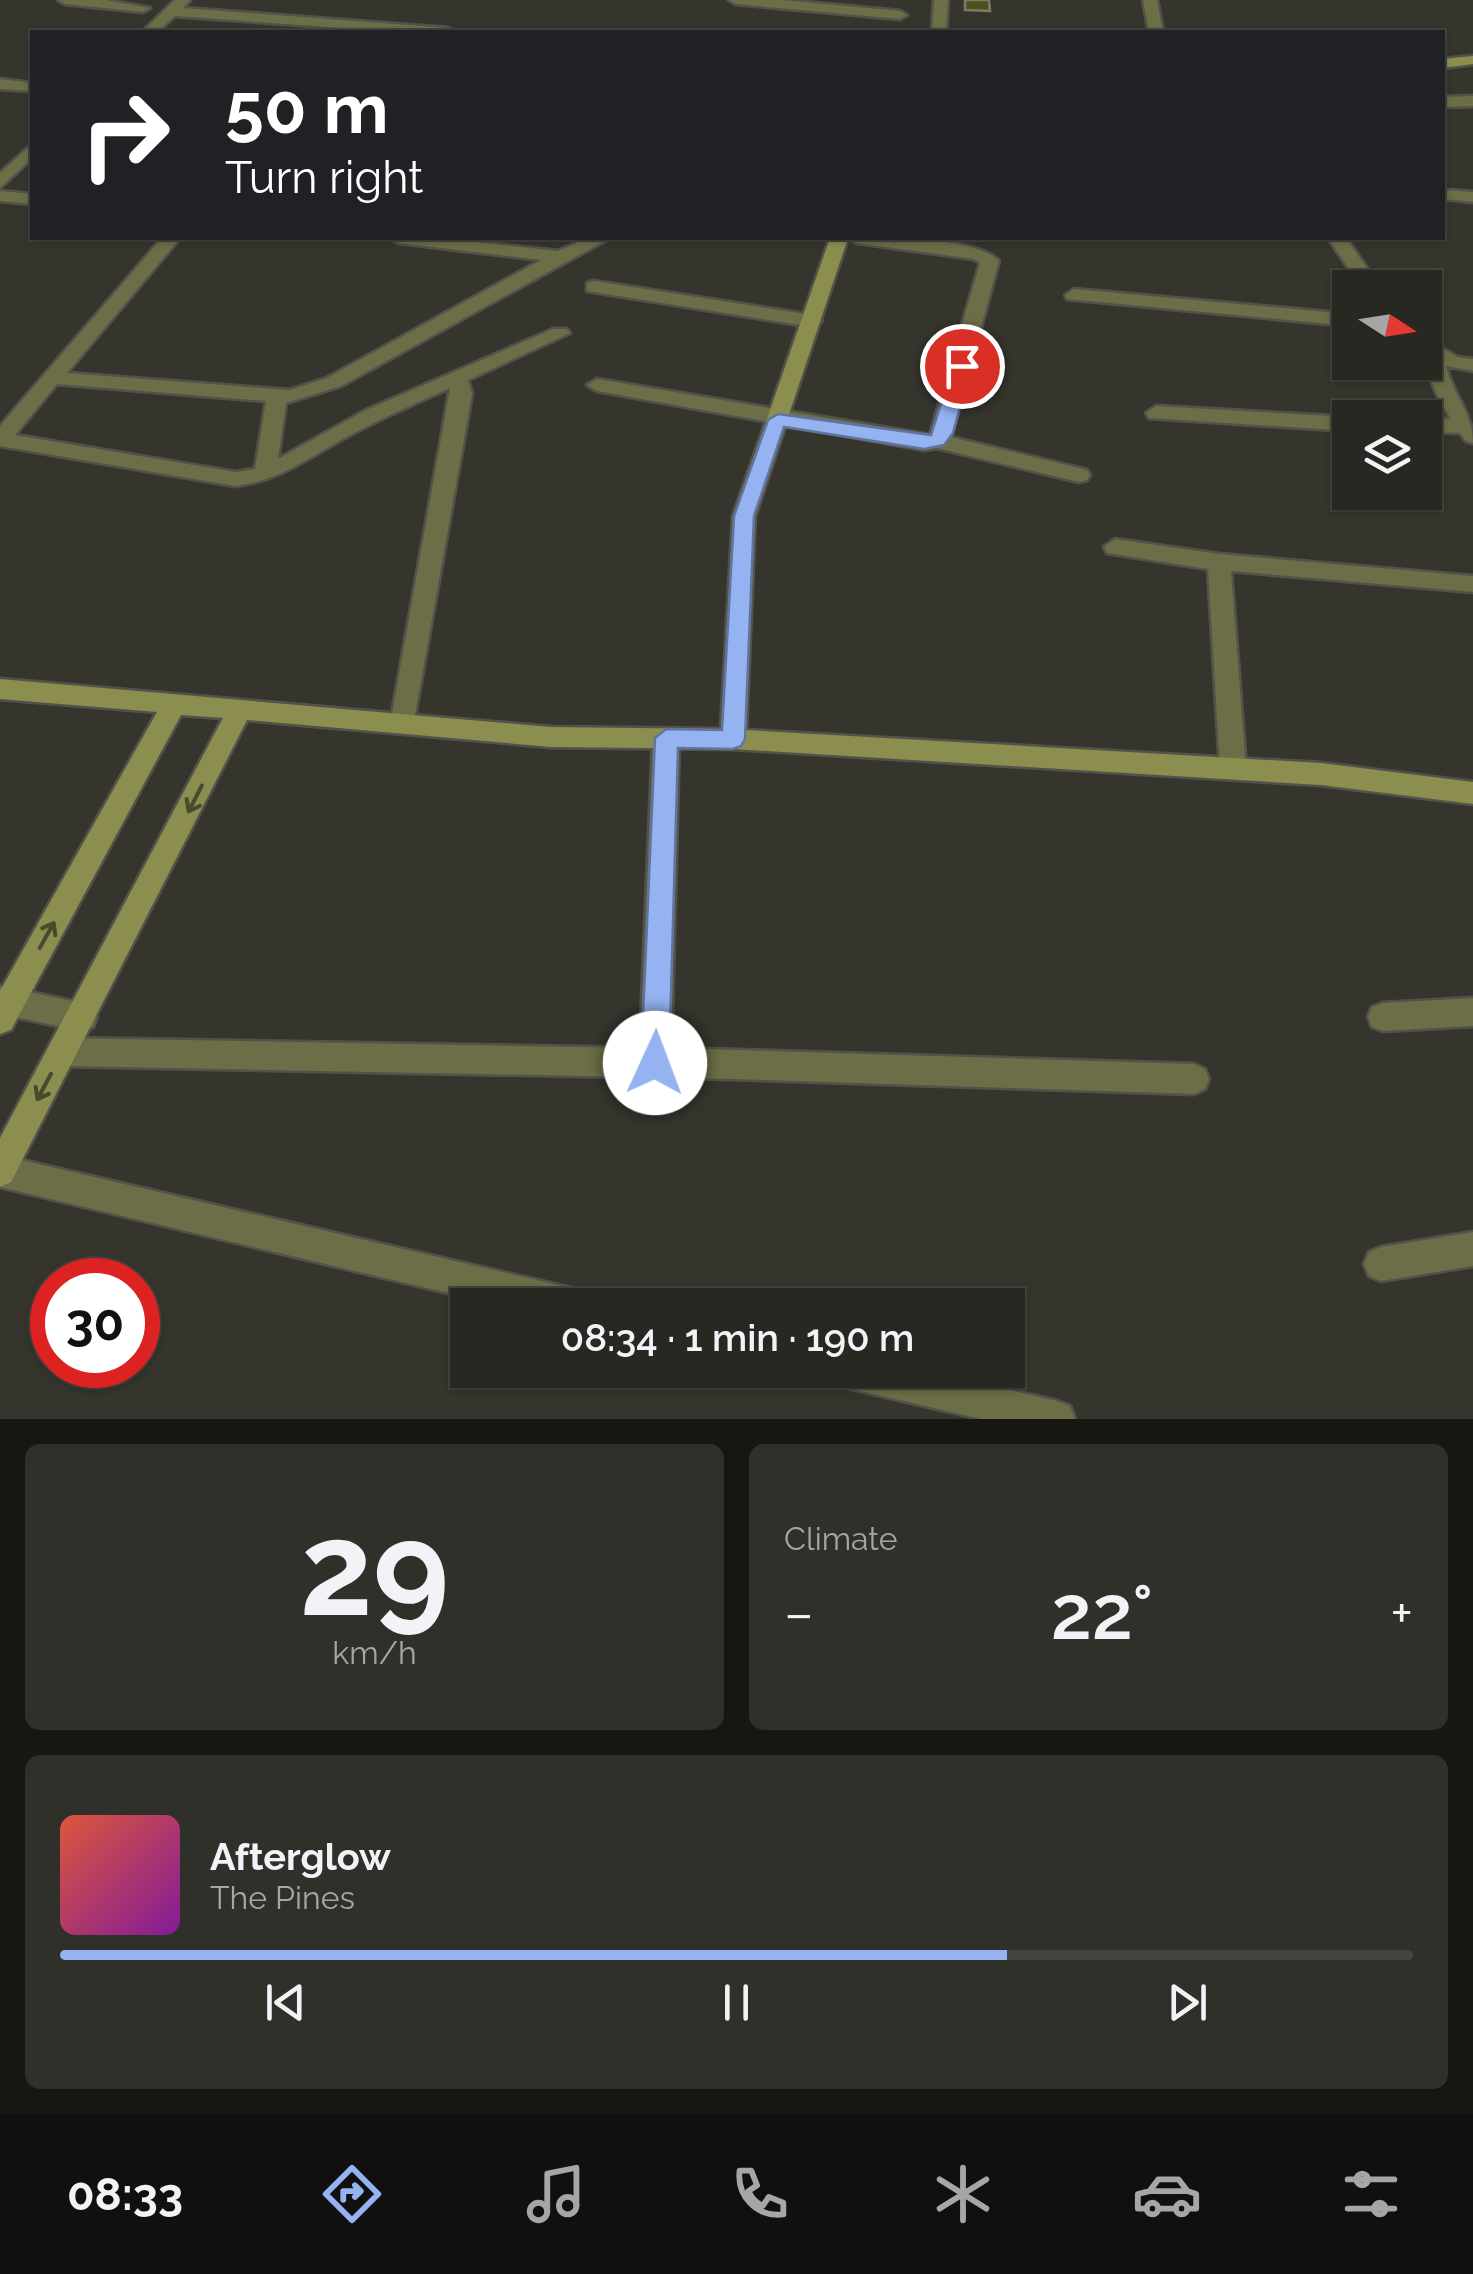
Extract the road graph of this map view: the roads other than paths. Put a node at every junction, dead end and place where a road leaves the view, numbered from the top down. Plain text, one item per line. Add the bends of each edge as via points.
1 (64, 0) edge
2 (183, 0) edge
3 (284, 0) edge
4 (736, 0) edge
5 (942, 0) edge
6 (1150, 0) edge
7 (143, 8) dead end
8 (901, 8) edge
9 (171, 11) junction
10 (264, 17) junction
11 (151, 30) edge
12 (423, 30) edge
13 (940, 30) edge
14 (1156, 30) edge
15 (1473, 60) edge
16 (1445, 64) edge
17 (0, 84) edge
18 (30, 88) edge
19 (1445, 102) edge
20 (1473, 102) edge
21 (30, 152) edge
22 (0, 183) edge
23 (1450, 195) dead end
24 (0, 196) edge
25 (1473, 196) edge
26 (30, 200) edge
27 (170, 240) edge
28 (417, 240) edge
29 (597, 240) edge
30 (839, 240) edge
31 (872, 240) edge
32 (1337, 240) edge
33 (560, 257) junction
34 (1359, 270) edge
35 (594, 287) dead end
36 (1074, 295) dead end
37 (1332, 318) edge
38 (812, 322) junction
39 (560, 333) dead end
40 (1442, 356) edge
41 (1473, 366) edge
42 (56, 378) junction
43 (458, 378) junction
44 (1439, 380) edge
45 (597, 385) dead end
46 (278, 397) junction
47 (1156, 413) dead end
48 (778, 420) junction
49 (1332, 423) edge
50 (1442, 428) edge
51 (1470, 431) edge
52 (937, 441) junction
53 (265, 474) junction
54 (1079, 475) dead end
55 (1114, 547) dead end
56 (1219, 562) junction
57 (1473, 584) edge
58 (0, 688) edge
59 (173, 706) junction
60 (240, 712) junction
61 (402, 725) junction
62 (666, 738) junction
63 (733, 739) junction
64 (1233, 768) junction
65 (1473, 793) edge
66 (3, 1008) edge
67 (1473, 1012) edge
68 (82, 1017) junction
69 (1383, 1017) dead end
70 (63, 1052) junction
71 (655, 1063) junction
72 (1194, 1078) dead end
73 (0, 1171) edge
74 (1473, 1249) edge
75 (1381, 1264) dead end
76 (499, 1288) edge
77 (924, 1388) edge
78 (1056, 1419) edge

1 - 7 street
2 - 9 street
3 - 10 street
4 - 8 street
5 - 13 street
6 - 14 street
9 - 10 street
9 - 11 street
10 - 12 street
15 - 16 street
17 - 18 street
19 - 20 street
21 - 22 street
23 - 25 street
24 - 26 street
27 - 42 street
28 - 33 street
29 - 33 street
30 - 38 street
31 - 52 street via 979,254 990,262
32 - 34 street
33 - 46 street via 334,382
35 - 38 street
36 - 37 street
38 - 48 street
39 - 43 street
40 - 41 street
42 - 46 street
42 - 53 street via 0,439 236,480
43 - 53 street via 344,429
43 - 61 street via 462,394
44 - 51 street
45 - 48 street
46 - 53 street
47 - 49 street
48 - 52 street
48 - 63 street via 744,516
50 - 51 street
52 - 54 street
55 - 56 street
56 - 57 street
56 - 64 street
58 - 59 street
59 - 60 street
66 -> 59 street
60 - 61 street
60 -> 68 street
61 - 62 street
62 - 63 street
62 - 71 street
63 - 64 street
64 - 65 street
66 - 68 street
67 - 69 street
68 - 70 street
70 - 71 street
70 -> 73 street
71 - 72 street
73 - 76 street
74 - 75 street
77 - 78 street

